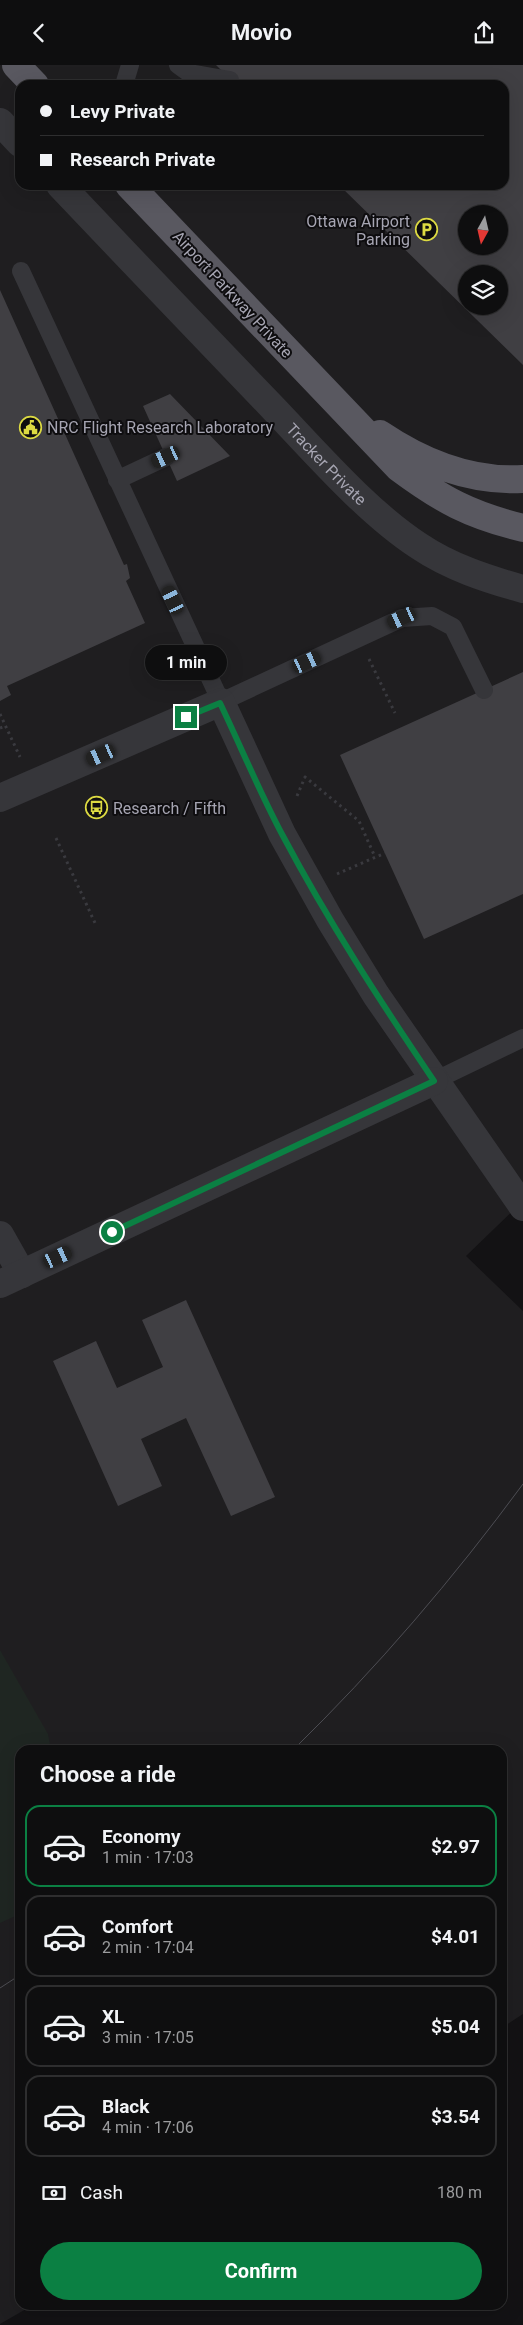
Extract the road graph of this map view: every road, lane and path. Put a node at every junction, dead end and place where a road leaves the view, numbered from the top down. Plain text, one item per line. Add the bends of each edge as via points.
1 (16, 65) edge
2 (130, 65) edge
3 (178, 65) edge
4 (30, 80) edge
5 (126, 80) edge
6 (230, 80) dead end
7 (0, 122) edge
8 (15, 138) edge
9 (65, 190) edge
10 (135, 190) edge
11 (21, 271) dead end
12 (336, 404) junction
13 (166, 457) dead end
14 (523, 479) edge
15 (117, 480) junction
16 (523, 528) edge
17 (523, 589) edge
18 (359, 637) junction
19 (484, 690) dead end
20 (220, 703) junction
21 (0, 713) edge
22 (395, 713) dead end
23 (6, 726) junction
24 (0, 728) edge
25 (22, 762) dead end
26 (0, 798) edge
27 (282, 834) junction
28 (56, 838) dead end
29 (385, 853) dead end
30 (375, 857) junction
31 (310, 886) junction
32 (95, 923) dead end
33 (523, 1038) edge
34 (434, 1081) junction
35 (523, 1207) edge
36 (0, 1235) edge
37 (11, 1279) edge

1 - 4 highway
2 - 5 lane
3 - 6 lane via 189,73
7 - 8 street
9 - 17 street, Tracker Private via 300,436 390,525 420,547 451,563 482,577
10 - 12 highway, Airport Parkway Private
11 - 15 lane
12 - 14 highway, Airport Parkway Private via 398,446 430,463 503,480
12 - 16 highway, Airport Parkway Private via 399,468 425,487 450,503 487,519
13 - 15 lane
15 - 20 lane
18 - 19 lane via 402,618 432,616 453,627
18 - 20 lane
18 - 22 path
20 - 26 street
20 - 27 street
21 - 23 path
23 - 24 path
23 - 25 path
27 - 30 path via 305,777 359,821
27 - 31 street
28 - 32 path
29 - 30 path
30 - 31 path
31 - 34 street via 376,995
33 - 34 lane
34 - 35 street
34 - 37 street
36 - 37 street

